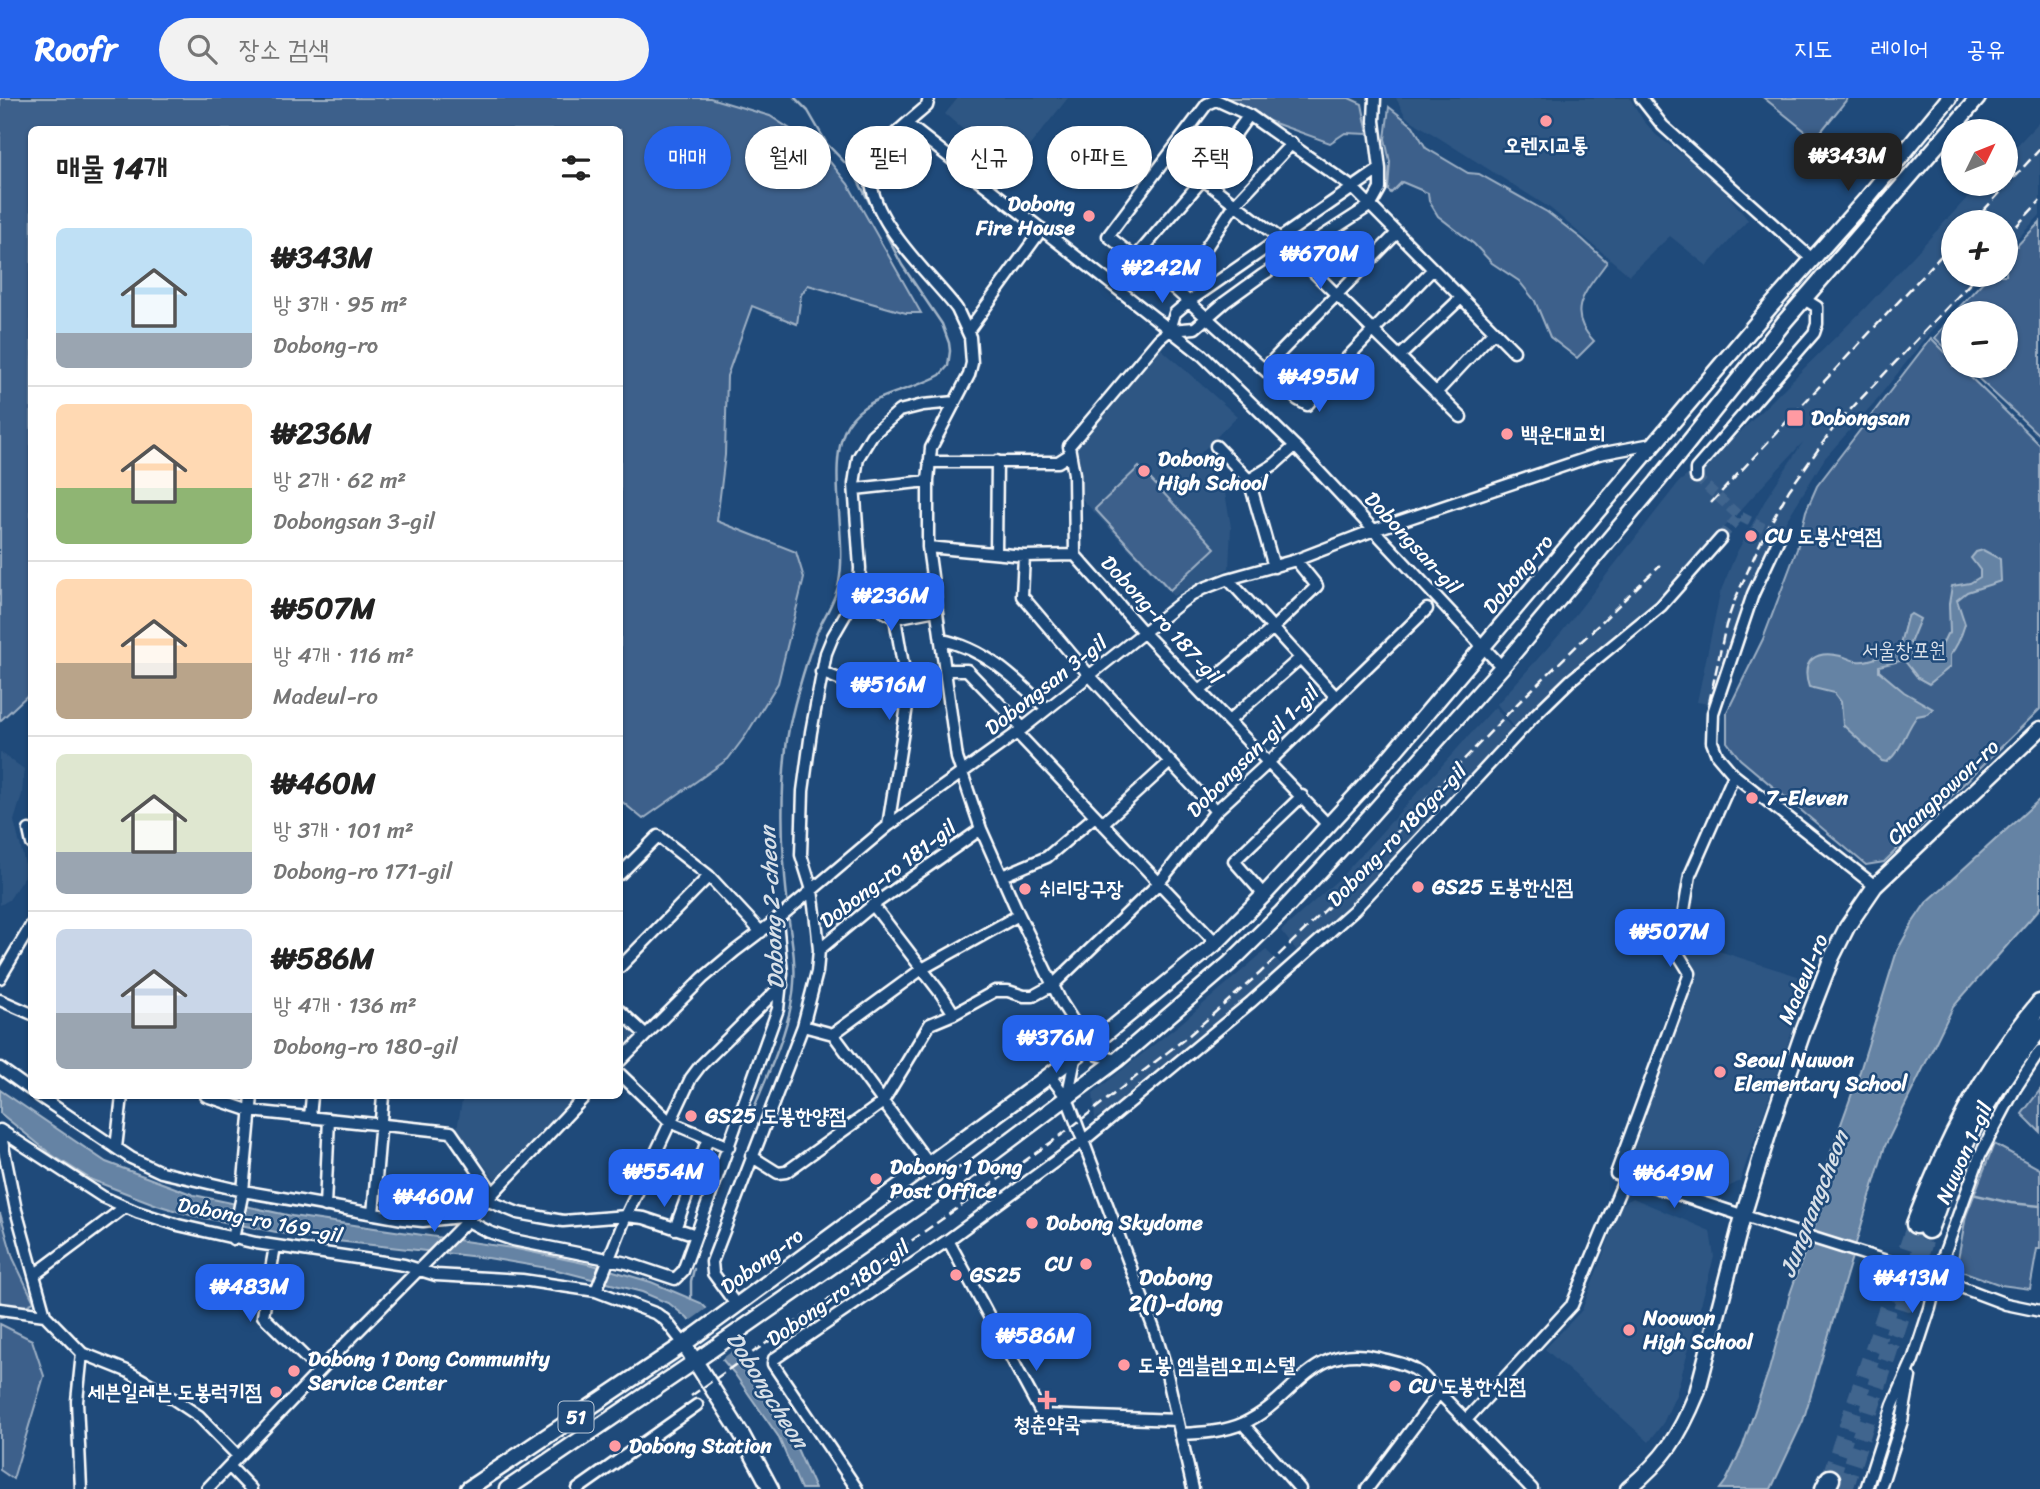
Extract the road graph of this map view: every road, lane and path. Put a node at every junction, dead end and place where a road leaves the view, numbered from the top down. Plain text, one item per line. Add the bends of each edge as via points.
1 (929, 98) edge
2 (1376, 98) edge
3 (1641, 98) edge
4 (1949, 98) edge
5 (1978, 98) edge
6 (1249, 115) junction
7 (907, 124) junction
8 (1191, 126) edge
9 (1241, 126) edge
10 (1292, 144) junction
11 (1166, 159) edge
12 (1380, 169) junction
13 (1353, 188) junction
14 (1194, 189) edge
15 (1216, 189) edge
16 (1235, 204) junction
17 (1371, 205) junction
18 (1042, 229) junction
19 (1396, 233) junction
20 (1279, 238) junction
21 (1292, 250) junction
22 (1136, 257) junction
23 (1812, 259) junction
24 (1433, 269) junction
25 (1177, 291) junction
26 (1337, 295) junction
27 (1461, 298) junction
28 (1804, 299) junction
29 (1188, 302) junction
30 (1206, 317) junction
31 (1170, 330) junction
32 (1373, 330) junction
33 (968, 331) junction
34 (1494, 331) junction
35 (1514, 351) dead end
36 (1400, 356) junction
37 (1264, 369) junction
38 (1436, 393) junction
39 (955, 402) junction
40 (1461, 416) dead end
41 (1656, 443) junction
42 (1216, 446) dead end
43 (1295, 446) junction
44 (1069, 455) junction
45 (997, 461) junction
46 (929, 462) junction
47 (1696, 477) dead end
48 (1250, 480) junction
49 (928, 481) junction
50 (855, 489) junction
51 (1374, 530) junction
52 (1780, 536) dead end
53 (1721, 538) tunnel mouth
54 (928, 547) junction
55 (996, 553) junction
56 (1075, 555) junction
57 (1024, 556) junction
58 (1296, 560) junction
59 (1274, 566) junction
60 (1228, 579) junction
61 (857, 596) junction
62 (1427, 609) dead end
63 (936, 610) junction
64 (895, 618) junction
65 (1272, 629) junction
66 (1144, 633) junction
67 (942, 640) junction
68 (1484, 647) junction
69 (1299, 659) junction
70 (1502, 667) junction
71 (946, 670) junction
72 (821, 672) junction
73 (1090, 676) junction
74 (1201, 690) junction
75 (1335, 696) junction
76 (907, 706) junction
77 (1047, 709) junction
78 (1230, 720) junction
79 (2040, 729) edge
80 (1020, 731) junction
81 (1170, 762) junction
82 (1269, 762) junction
83 (962, 775) junction
84 (1734, 775) junction
85 (1302, 796) junction
86 (1216, 811) junction
87 (1098, 820) junction
88 (1329, 825) junction
89 (888, 826) junction
90 (981, 829) junction
91 (623, 871) edge
92 (709, 876) junction
93 (1002, 876) junction
94 (1158, 884) junction
95 (1875, 886) junction
96 (809, 892) junction
97 (1264, 895) junction
98 (873, 905) junction
99 (1018, 915) junction
100 (779, 918) junction
101 (28, 931) edge
102 (761, 932) junction
103 (1216, 943) junction
104 (819, 950) junction
105 (623, 964) edge
106 (922, 969) junction
107 (0, 978) edge
108 (782, 984) junction
109 (1053, 985) junction
110 (0, 1000) edge
111 (2040, 1004) edge
112 (28, 1012) edge
113 (623, 1014) edge
114 (954, 1014) junction
115 (803, 1026) junction
116 (2040, 1027) edge
117 (645, 1034) junction
118 (833, 1034) junction
119 (1085, 1041) junction
120 (2040, 1051) edge
121 (623, 1057) edge
122 (1075, 1057) junction
123 (1117, 1060) junction
124 (0, 1068) edge
125 (1050, 1076) junction
126 (623, 1077) edge
127 (28, 1088) edge
128 (1067, 1098) junction
129 (42, 1099) edge
130 (122, 1099) edge
131 (215, 1099) edge
132 (252, 1099) edge
133 (312, 1099) edge
134 (383, 1099) edge
135 (582, 1099) edge
136 (882, 1103) junction
137 (251, 1111) junction
138 (310, 1117) junction
139 (329, 1119) junction
140 (670, 1122) junction
141 (380, 1125) junction
142 (0, 1131) edge
143 (708, 1138) junction
144 (1083, 1141) junction
145 (729, 1147) junction
146 (116, 1149) junction
147 (751, 1157) junction
148 (929, 1164) junction
149 (1620, 1176) junction
150 (243, 1193) junction
151 (489, 1196) junction
152 (325, 1206) junction
153 (125, 1207) junction
154 (373, 1214) junction
155 (626, 1216) junction
156 (1744, 1216) junction
157 (466, 1223) junction
158 (675, 1229) junction
159 (696, 1235) junction
160 (234, 1237) junction
161 (948, 1240) junction
162 (275, 1246) junction
163 (608, 1260) junction
164 (422, 1267) junction
165 (34, 1275) junction
166 (1938, 1277) junction
167 (597, 1289) junction
168 (0, 1308) edge
169 (734, 1308) junction
170 (2040, 1311) edge
171 (46, 1315) junction
172 (688, 1341) junction
173 (82, 1353) junction
174 (699, 1358) junction
175 (1913, 1360) junction
176 (320, 1371) junction
177 (1439, 1393) junction
178 (697, 1405) dead end
179 (1177, 1420) junction
180 (1465, 1420) junction
181 (1243, 1424) junction
182 (1180, 1434) junction
183 (237, 1457) junction
184 (229, 1466) junction
185 (81, 1489) edge
186 (207, 1489) edge
187 (251, 1489) edge
188 (468, 1489) edge
189 (507, 1489) edge
190 (578, 1489) edge
191 (771, 1489) edge
192 (857, 1489) edge
193 (1193, 1489) edge
194 (1300, 1489) edge
195 (1367, 1489) edge
196 (1532, 1489) edge
197 (1628, 1489) edge
198 (1866, 1489) edge
199 (1880, 1489) edge

1 - 7 street, Dobong-ro 181-gil via 927,106
2 - 12 street
3 - 23 street via 1663,126
4 - 23 main road, Dobong-ro / 51
5 - 28 main road, Dobong-ro / 51
6 - 8 street via 1216,100 1207,104
6 - 9 street
6 - 10 street
7 - 18 street, Dobongsan-gil
7 - 33 street, Dobong-ro 181-gil via 875,156 874,196 897,237 957,309
10 - 13 street
10 - 16 street
11 - 22 street via 1108,236
12 - 13 street
12 - 17 street via 1380,189
13 - 17 street
13 - 20 street
14 - 22 street
15 - 16 street
16 - 20 street
16 - 25 street
17 - 19 street
17 - 21 street
18 - 31 street, Dobongsan-gil
18 - 33 street
19 - 24 street
19 - 26 street
20 - 21 street
20 - 29 street
21 - 26 street
21 - 30 street
22 - 25 street
23 - 41 main road, Dobong-ro / 51
24 - 27 street
24 - 32 street
25 - 29 street
26 - 32 street
26 - 37 street
27 - 34 street
27 - 36 street
28 - 47 street via 1817,306 1814,333 1696,469
28 - 70 main road, Dobong-ro / 51
29 - 30 street
29 - 31 street via 1175,313
30 - 31 street via 1195,328
30 - 37 street
31 - 43 street, Dobongsan-gil
31 - 44 street via 1069,446
32 - 36 street
32 - 37 street via 1307,405
33 - 39 street, Dobong-ro 181-gil via 971,369
34 - 35 street
34 - 38 street
36 - 38 street
38 - 40 street
39 - 46 street, Dobong-ro 181-gil
39 - 50 street via 904,409 887,420 859,453
41 - 51 street, Dobongsan 3-gil via 1599,454
41 - 68 main road, Dobong-ro / 51
42 - 48 street
43 - 48 street
43 - 51 street, Dobongsan-gil
44 - 45 street via 1058,462
44 - 56 street, Dobong-ro 187-gil
45 - 46 street
45 - 55 street
46 - 49 street, Dobong-ro 181-gil
48 - 59 street
49 - 50 street
49 - 54 street, Dobong-ro 181-gil
50 - 61 street via 860,568
51 - 58 street, Dobongsan 3-gil
51 - 68 street, Dobongsan-gil
52 - 84 street via 1753,594 1713,713 1712,742
53 - 144 street, Dobong-ro 180ga-gil via 1661,606 1536,714 1338,925
54 - 55 street
54 - 63 street, Dobong-ro 181-gil
55 - 57 street
56 - 57 street
56 - 66 street, Dobong-ro 187-gil
57 - 73 street via 1022,596
58 - 59 street, Dobongsan 3-gil
58 - 65 street via 1317,586
59 - 60 street, Dobongsan 3-gil
60 - 65 street
60 - 66 street, Dobongsan 3-gil via 1192,595
61 - 64 street
61 - 72 street via 833,636
62 - 75 street, Dobongsan-gil 1-gil
63 - 64 street
63 - 67 street, Dobong-ro 181-gil
64 - 76 street
65 - 69 street
65 - 74 street
66 - 73 street, Dobongsan 3-gil
66 - 74 street, Dobong-ro 187-gil
67 - 71 street, Dobong-ro 181-gil
67 - 77 street via 1012,674
68 - 70 street, Dobongsan-gil
68 - 88 main road, Dobong-ro / 51
69 - 75 street
69 - 78 street
70 - 123 main road, Dobong-ro / 51 via 1280,914
71 - 80 street via 967,670
71 - 83 street, Dobong-ro 181-gil
72 - 76 street
72 - 96 street via 801,828
73 - 77 street, Dobongsan 3-gil
73 - 81 street
74 - 78 street, Dobong-ro 187-gil
75 - 82 street, Dobongsan-gil 1-gil
76 - 89 street
77 - 80 street, Dobongsan 3-gil
78 - 82 street, Dobong-ro 187-gil
79 - 95 main road, Changpowon-ro
80 - 83 street, Dobongsan 3-gil
80 - 87 street
81 - 86 street
81 - 87 street
82 - 85 street, Dobong-ro 187-gil
82 - 86 street, Dobongsan-gil 1-gil
83 - 89 street, Dobongsan 3-gil
83 - 90 street, Dobong-ro 181-gil
84 - 95 street
84 - 149 street via 1690,875 1677,952 1690,973
85 - 88 street, Dobong-ro 187-gil
85 - 97 street via 1234,862
86 - 94 street, Dobongsan-gil 1-gil
87 - 93 street via 1047,857
87 - 94 street
88 - 97 main road, Dobong-ro / 51
89 - 96 street, Dobongsan 3-gil
90 - 93 street, Dobong-ro 181-gil
90 - 98 street, Dobong-ro 181-gil
91 - 92 street via 658,836
92 - 102 street
92 - 105 street
93 - 99 street, Dobong-ro 181-gil
94 - 103 street
94 - 109 street, Dobongsan-gil 1-gil
95 - 156 main road, Madeul-ro via 1832,957 1790,1066
96 - 100 street, Dobongsan 3-gil
96 - 104 street
97 - 103 main road, Dobong-ro / 51
98 - 104 street, Dobong-ro 181-gil
98 - 106 street
99 - 106 street
99 - 109 street, Dobong-ro 181-gil
100 - 102 street, Dobongsan 3-gil
100 - 108 street
101 - 107 street
102 - 117 street, Dobongsan 3-gil via 703,978
103 - 119 main road, Dobong-ro / 51
104 - 115 street
106 - 114 street
106 - 118 street
108 - 140 street via 700,1066
108 - 145 street via 778,1009
109 - 114 street via 1033,996 995,992
109 - 119 street, Dobong-ro 181-gil
110 - 112 street
111 - 116 highway via 1965,1112 1937,1170 1922,1227 1998,1084
113 - 117 street
114 - 136 street via 924,1030
115 - 118 street
115 - 147 street
117 - 121 street, Dobongsan 3-gil
118 - 136 street
119 - 122 main road, Dobong-ro / 51
119 - 123 street via 1098,1055
120 - 166 street, Nuwon 1-gil via 1980,1155
122 - 125 main road, Dobong-ro / 51
122 - 128 street
123 - 128 main road, Dobong-ro / 51
124 - 127 street
125 - 128 street
125 - 148 main road, Dobong-ro / 51
126 - 140 street
128 - 144 street
128 - 174 main road, Dobong-ro / 51
129 - 146 street
130 - 146 street
131 - 137 street
132 - 137 street
133 - 138 street
134 - 141 street
135 - 151 street
136 - 147 street via 786,1172
136 - 148 street
137 - 138 street
137 - 150 street
138 - 139 street
139 - 141 street
139 - 152 street
140 - 143 street
140 - 155 street
141 - 151 street via 451,1132
141 - 154 street
142 - 153 street, Dobong-ro 169-gil via 77,1182
142 - 165 street
143 - 145 street
143 - 158 street
144 - 161 street, Dobong-ro 180-gil
144 - 179 street via 1154,1329
145 - 159 street
146 - 150 street via 161,1172
147 - 169 street via 711,1265
148 - 169 main road, Dobong-ro / 51
149 - 156 street
149 - 180 street via 1572,1306
150 - 152 street
150 - 160 street
151 - 155 street via 518,1213 563,1221
151 - 157 street
152 - 154 street
153 - 160 street, Dobong-ro 169-gil via 178,1226
153 - 165 street
154 - 157 street via 412,1220 460,1217
155 - 158 street
155 - 163 street
156 - 166 street, bridge
156 - 197 main road, Madeul-ro via 1686,1421 1665,1454
157 - 163 street via 513,1240
157 - 164 street
158 - 159 street
159 - 163 street via 683,1271 675,1279
160 - 162 street, Dobong-ro 169-gil
161 - 179 street via 1042,1415
161 - 192 street, Dobong-ro 180-gil via 773,1361
162 - 164 street, Dobong-ro 169-gil
162 - 176 street via 263,1316
163 - 167 street
164 - 167 street, Dobong-ro 169-gil via 436,1275
164 - 176 street
165 - 171 street
166 - 170 street via 2006,1304
166 - 175 street, Nuwon 1-gil
167 - 172 street, Dobong-ro 169-gil via 657,1314
168 - 171 street
169 - 172 main road, Dobong-ro / 51
171 - 173 street
172 - 174 main road
172 - 188 main road, Dobong-ro / 51
173 - 183 street via 127,1371 174,1398 199,1416
173 - 185 street via 77,1401
174 - 189 main road, Dobong-ro / 51
174 - 191 main road
175 - 198 street
175 - 199 street via 1902,1421
176 - 183 street
177 - 180 street
177 - 181 street via 1411,1366 1346,1356 1322,1363
177 - 195 street
178 - 190 street
179 - 182 street
180 - 196 street
181 - 182 street
181 - 194 street
182 - 193 street
183 - 184 street
184 - 186 street
184 - 187 street

